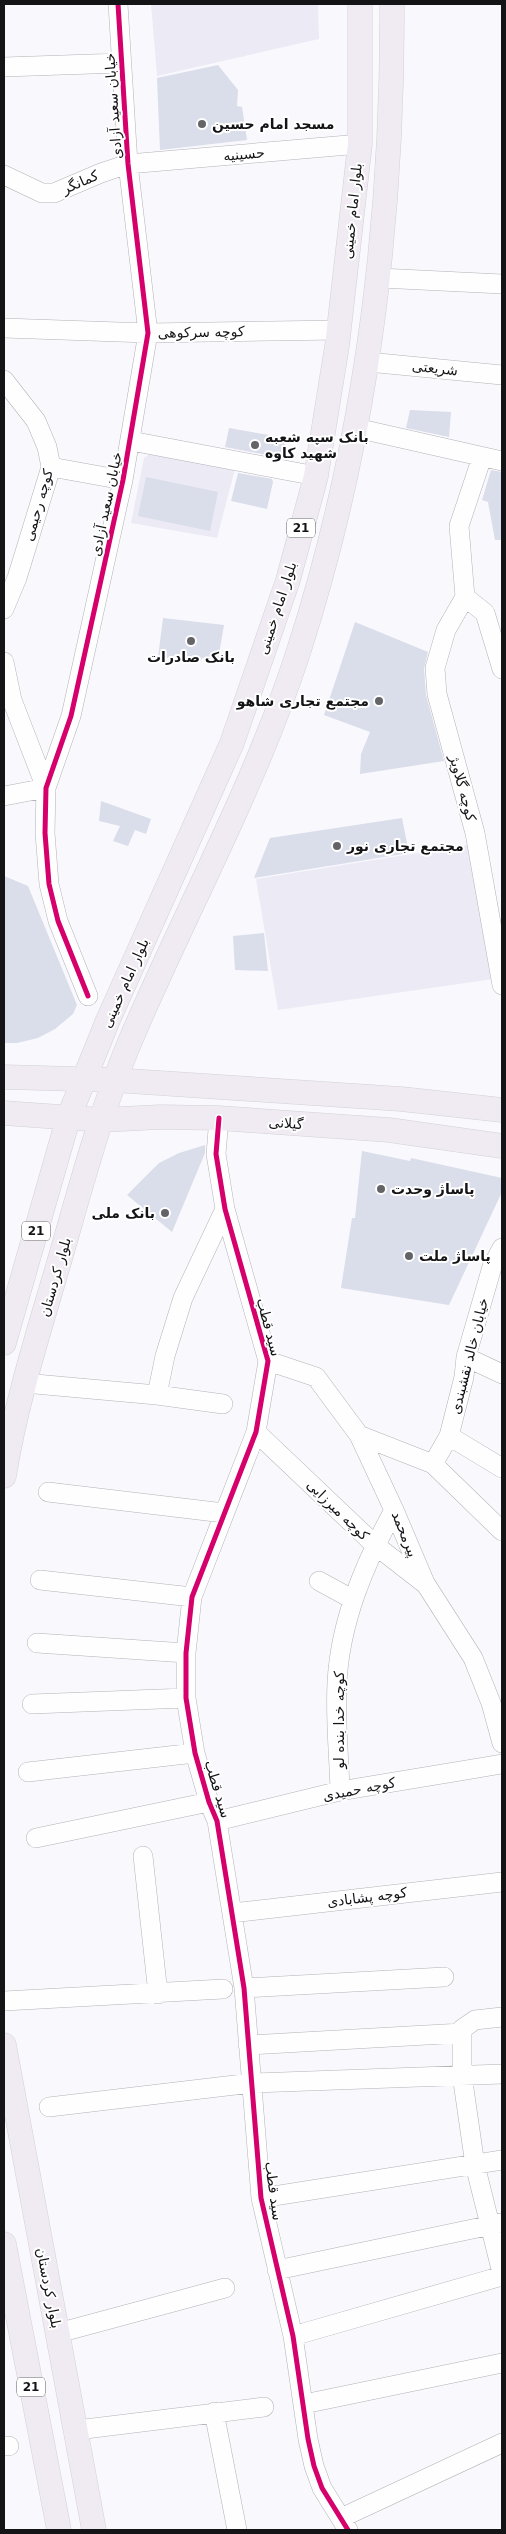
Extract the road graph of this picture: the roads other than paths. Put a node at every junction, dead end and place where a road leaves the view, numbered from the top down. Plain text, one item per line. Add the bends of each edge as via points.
1 (118, 4) edge
2 (360, 4) edge
3 (392, 4) edge
4 (121, 63) junction
5 (4, 67) edge
6 (360, 144) junction
7 (128, 164) junction
8 (4, 175) edge
9 (380, 278) junction
10 (502, 284) edge
11 (4, 328) edge
12 (339, 330) junction
13 (148, 333) junction
14 (368, 362) junction
15 (502, 375) edge
16 (4, 380) edge
17 (356, 428) junction
18 (130, 441) junction
19 (482, 457) junction
20 (502, 461) edge
21 (51, 467) junction
22 (316, 476) junction
23 (123, 480) junction
24 (465, 597) junction
25 (4, 609) edge
26 (4, 662) edge
27 (502, 669) edge
28 (46, 788) junction
29 (4, 796) edge
30 (502, 985) edge
31 (88, 996) dead end
32 (4, 1077) edge
33 (83, 1078) junction
34 (114, 1080) junction
35 (502, 1110) edge
36 (4, 1113) edge
37 (219, 1118) junction
38 (68, 1119) junction
39 (102, 1120) junction
40 (502, 1146) edge
41 (225, 1209) junction
42 (502, 1248) edge
43 (497, 1269) edge
44 (4, 1343) edge
45 (466, 1357) junction
46 (268, 1362) junction
47 (502, 1374) edge
48 (24, 1382) junction
49 (157, 1395) junction
50 (223, 1404) dead end
51 (256, 1432) junction
52 (359, 1435) junction
53 (449, 1436) junction
54 (433, 1464) junction
55 (502, 1468) edge
56 (4, 1476) edge
57 (48, 1492) dead end
58 (394, 1510) junction
59 (224, 1513) junction
60 (502, 1531) edge
61 (375, 1545) junction
62 (40, 1580) dead end
63 (319, 1581) dead end
64 (425, 1583) junction
65 (192, 1597) junction
66 (352, 1599) junction
67 (37, 1643) dead end
68 (186, 1654) junction
69 (186, 1698) junction
70 (497, 1698) edge
71 (32, 1704) dead end
72 (502, 1743) edge
73 (195, 1752) junction
74 (502, 1764) edge
75 (28, 1772) dead end
76 (340, 1791) junction
77 (209, 1802) junction
78 (217, 1821) junction
79 (36, 1838) dead end
80 (143, 1856) dead end
81 (502, 1882) edge
82 (232, 1913) junction
83 (444, 1977) dead end
84 (244, 1988) junction
85 (223, 1989) dead end
86 (158, 1994) junction
87 (4, 2001) edge
88 (502, 2017) edge
89 (462, 2034) junction
90 (4, 2045) edge
91 (248, 2045) junction
92 (502, 2074) edge
93 (462, 2075) junction
94 (252, 2083) junction
95 (48, 2107) dead end
96 (502, 2160) edge
97 (474, 2165) junction
98 (261, 2198) junction
99 (496, 2224) edge
100 (4, 2244) edge
101 (278, 2270) junction
102 (502, 2275) edge
103 (225, 2288) dead end
104 (58, 2333) junction
105 (293, 2336) junction
106 (502, 2363) edge
107 (304, 2404) junction
108 (264, 2407) dead end
109 (214, 2412) junction
110 (77, 2430) junction
111 (502, 2443) edge
112 (344, 2524) edge
113 (59, 2530) edge
114 (94, 2530) edge
115 (237, 2530) edge

1 - 4 street, خیابان سعید آزادی
2 - 6 main road, بلوار امام خمینی / 21
3 - 9 main road, بلوار امام خمینی via 389,163
4 - 5 street
4 - 7 street, خیابان سعید آزادی
6 - 7 street, حسینیه
6 - 12 main road, بلوار امام خمینی / 21
7 - 8 street, کمانگر via 54,193 42,193
7 - 13 street, خیابان سعید آزادی
9 - 10 street
9 - 14 main road, بلوار امام خمینی
11 - 13 street, کوچه سرکوهی
12 - 13 street, کوچه سرکوهی
12 - 22 main road, بلوار امام خمینی / 21
13 - 18 street, خیابان سعید آزادی
14 - 15 street, شریعتی
14 - 17 main road, بلوار امام خمینی
16 - 21 street, کوچه رحیمی via 36,422 47,447
17 - 19 street
17 - 34 main road, بلوار امام خمینی via 322,573 299,652 263,747
18 - 22 street
18 - 23 street, خیابان سعید آزادی
19 - 20 street
19 - 24 street via 459,526
21 - 23 street
21 - 25 street, کوچه رحیمی
22 - 33 main road, بلوار امام خمینی / 21 via 288,580 232,743
23 - 28 street, خیابان سعید آزادی via 71,716
24 - 27 street via 486,614
24 - 30 street, کوچه گلاویژ via 446,630 435,668 438,694 475,833
26 - 28 street via 12,700
28 - 29 street
28 - 31 street, خیابان سعید آزادی via 48,884 58,921
32 - 33 main road
33 - 34 main road
33 - 38 main road, بلوار امام خمینی / 21
34 - 35 main road via 401,1099
34 - 39 main road, بلوار کردستان
36 - 38 main road, گیلانی
37 - 39 main road, گیلانی
37 - 40 main road, گیلانی via 388,1130
37 - 41 street, سید قطب via 216,1154
38 - 39 main road, گیلانی
38 - 44 main road, 21
39 - 48 main road, بلوار کردستان
41 - 46 street, سید قطب
41 - 49 street via 182,1298
42 - 43 street, خیابان خالد نقشبندی
43 - 45 street, خیابان خالد نقشبندی
45 - 47 street
45 - 53 street, خیابان خالد نقشبندی
46 - 51 street, سید قطب
46 - 52 street, پیرمحمد via 316,1376
48 - 49 street
48 - 56 main road, بلوار کردستان
49 - 50 street
51 - 59 street, سید قطب
51 - 61 street, کوچه میرزایی
52 - 54 street
52 - 58 street, پیرمحمد
53 - 54 street, خیابان خالد نقشبندی
53 - 55 street
54 - 60 street
57 - 59 street
58 - 61 street, کوچه خدا بنده لو
58 - 64 street, پیرمحمد
59 - 65 street, سید قطب
61 - 64 street, کوچه میرزایی
61 - 66 street, کوچه خدا بنده لو
62 - 65 street
63 - 66 street
64 - 70 street, پیرمحمد
65 - 68 street, سید قطب
66 - 76 street, کوچه خدا بنده لو via 337,1683
67 - 68 street
68 - 69 street, سید قطب
69 - 71 street
69 - 73 street, سید قطب
70 - 72 street, پیرمحمد
73 - 75 street
73 - 77 street, سید قطب
74 - 76 street, کوچه حمیدی
76 - 78 street, کوچه حمیدی
77 - 78 street, سید قطب
77 - 79 street
78 - 82 street, سید قطب
80 - 86 street
81 - 82 street, کوچه پشابادی
82 - 84 street, سید قطب
83 - 84 street
84 - 91 street, سید قطب
85 - 86 street
86 - 87 street
88 - 89 street via 475,2020 462,2029
89 - 91 street
89 - 93 street
90 - 104 main road, بلوار کردستان
91 - 94 street, سید قطب
92 - 93 street
93 - 94 street
93 - 97 street
94 - 95 street
94 - 98 street, سید قطب
96 - 97 street
97 - 98 street
97 - 99 street
98 - 101 street, سید قطب
99 - 101 street
99 - 102 street
100 - 113 main road, 21
101 - 105 street, سید قطب
102 - 105 street
103 - 104 street
104 - 110 main road, بلوار کردستان
105 - 107 street, سید قطب
106 - 107 street
107 - 112 street, سید قطب via 314,2466 322,2488
108 - 109 street
109 - 110 street
109 - 115 street
110 - 114 main road, بلوار کردستان
111 - 112 street

